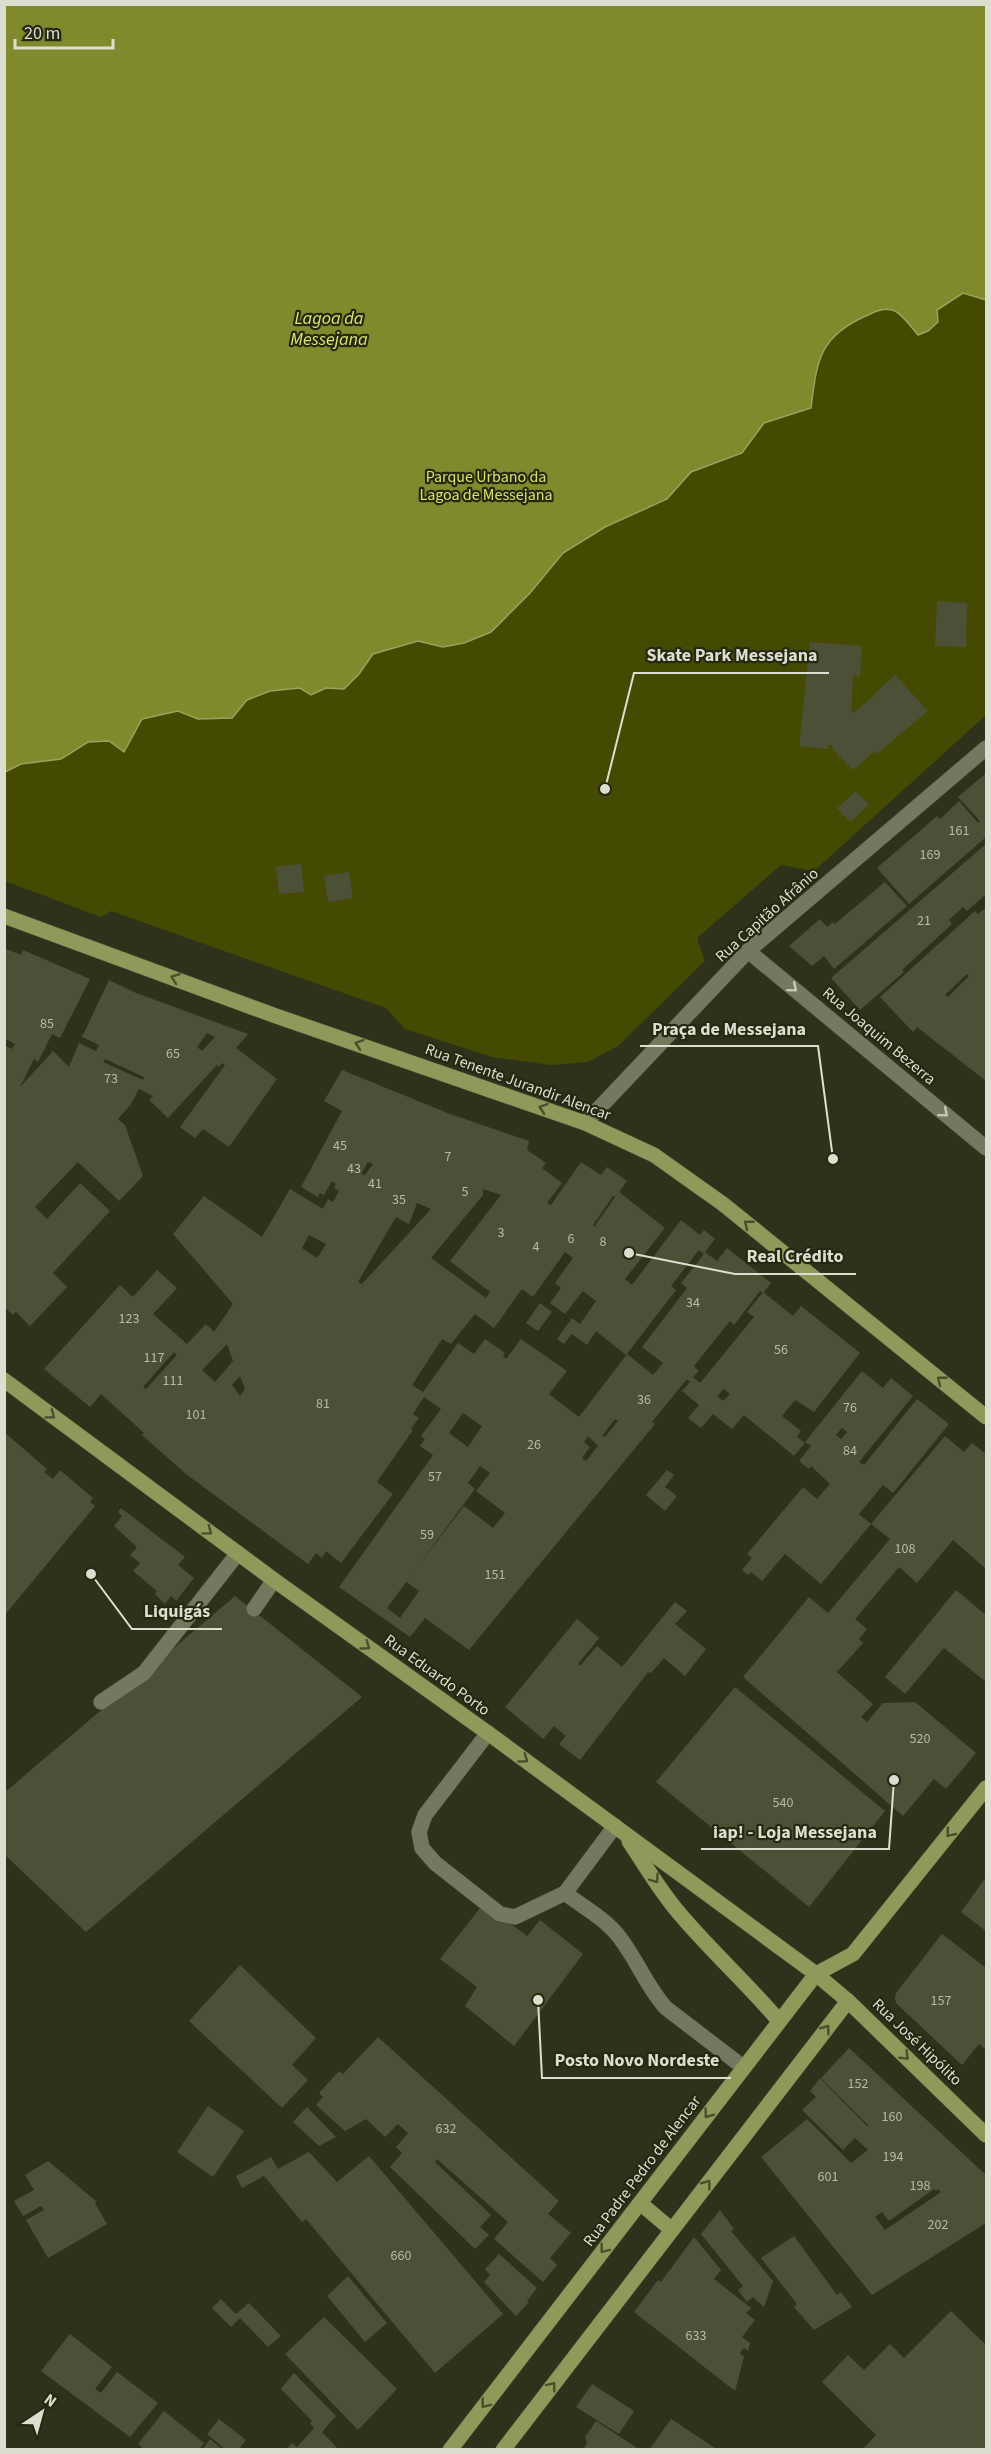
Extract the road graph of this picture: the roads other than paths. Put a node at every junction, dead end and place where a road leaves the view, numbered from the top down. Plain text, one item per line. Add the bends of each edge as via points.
1 (987, 748) edge
2 (4, 916) edge
3 (748, 951) junction
4 (585, 1123) junction
5 (987, 1148) edge
6 (4, 1380) edge
7 (987, 1416) edge
8 (238, 1554) junction
9 (274, 1580) junction
10 (254, 1609) dead end
11 (101, 1702) dead end
12 (488, 1732) junction
13 (987, 1788) edge
14 (618, 1829) junction
15 (565, 1893) junction
16 (816, 1974) junction
17 (848, 2001) junction
18 (779, 2020) junction
19 (743, 2067) junction
20 (987, 2135) edge
21 (640, 2203) junction
22 (672, 2230) junction
23 (450, 2450) edge
24 (503, 2450) edge

1 - 3 street, Rua Capitão Afrânio
4 -> 2 main road, Rua Tenente Jurandir Alencar
3 - 4 street, Rua Capitão Afrânio
3 -> 5 street, Rua Joaquim Bezerra
7 -> 4 main road, Rua Tenente Jurandir Alencar via 723,1204 654,1155
6 -> 8 main road, Rua Eduardo Porto
8 - 9 main road, Rua Eduardo Porto
8 - 11 street via 144,1673
9 - 10 street
9 -> 12 main road, Rua Eduardo Porto
12 -> 14 main road, Rua Eduardo Porto
12 - 15 street via 426,1815 419,1832 422,1848 435,1863 500,1914 515,1917
13 -> 16 main road, Rua Padre Pedro de Alencar via 854,1954
14 - 15 street
14 - 16 main road, Rua Eduardo Porto
14 -> 18 main road via 678,1911
15 - 19 street via 620,1938 666,2008
16 - 17 main road, Rua Eduardo Porto
16 - 18 main road, Rua Padre Pedro de Alencar
17 -> 20 main road, Rua José Hipólito
22 -> 17 main road
18 - 19 main road, Rua Padre Pedro de Alencar
19 -> 21 main road, Rua Padre Pedro de Alencar
21 - 22 main road
21 -> 23 main road, Rua Padre Pedro de Alencar
24 -> 22 main road

